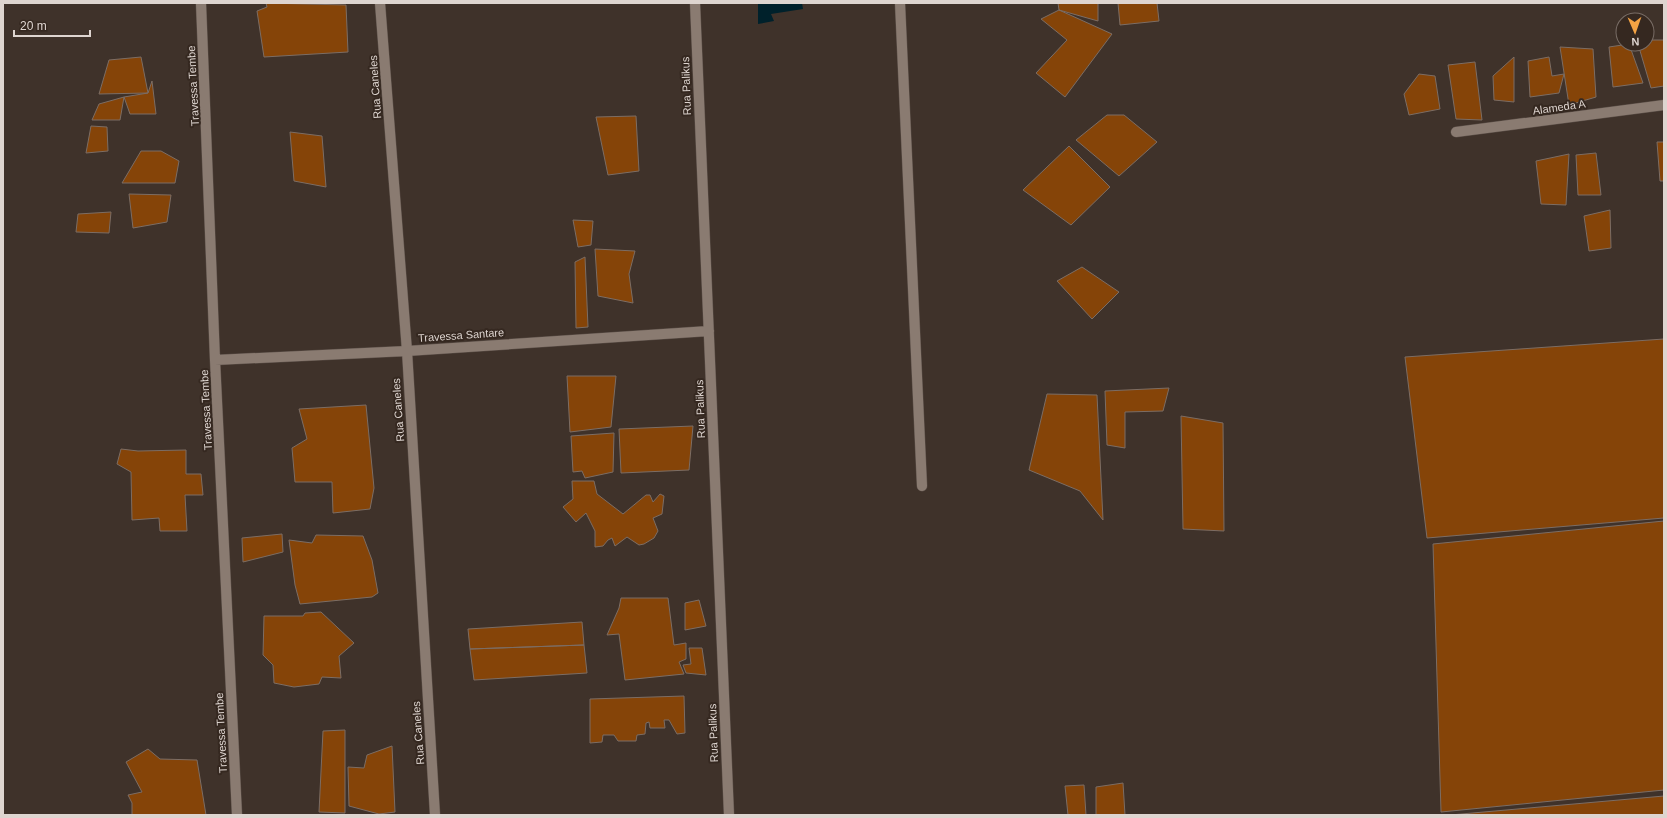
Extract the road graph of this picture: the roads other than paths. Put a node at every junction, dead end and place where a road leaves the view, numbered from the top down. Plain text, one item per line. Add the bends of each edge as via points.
1 (201, 3) edge
2 (380, 3) edge
3 (695, 3) edge
4 (900, 3) edge
5 (1664, 105) edge
6 (1456, 132) dead end
7 (709, 331) junction
8 (407, 350) junction
9 (215, 360) junction
10 (922, 486) dead end
11 (237, 815) edge
12 (435, 815) edge
13 (729, 815) edge

1 - 9 street, Travessa Tembe
2 - 8 street, Rua Caneles
3 - 7 street, Rua Palikus
4 - 10 street
5 - 6 street, Alameda A
7 - 8 street, Travessa Santare
7 - 13 street, Rua Palikus
8 - 9 street, Travessa Santare
8 - 12 street, Rua Caneles
9 - 11 street, Travessa Tembe

